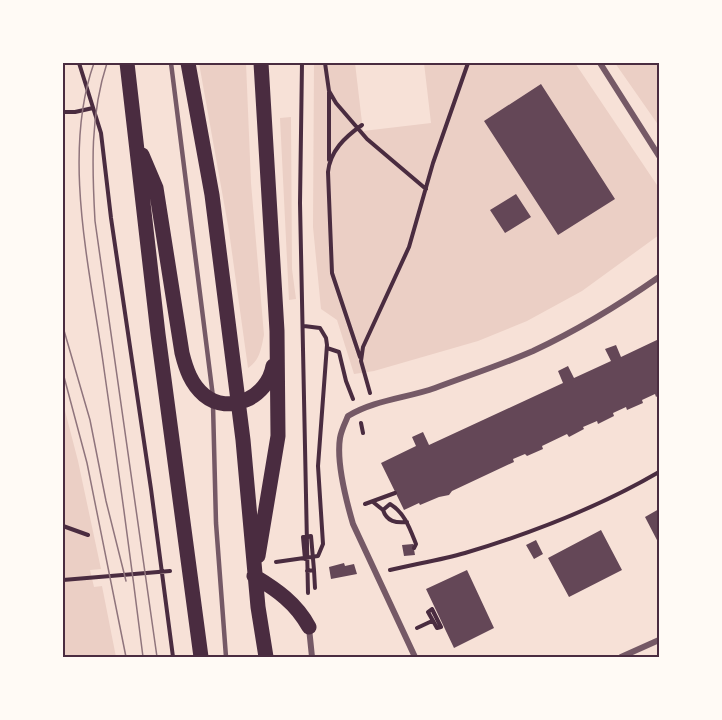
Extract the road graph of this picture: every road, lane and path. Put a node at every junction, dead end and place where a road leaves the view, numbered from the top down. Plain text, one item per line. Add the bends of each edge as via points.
1 (79, 63) edge
2 (126, 63) edge
3 (171, 63) edge
4 (188, 63) edge
5 (261, 63) edge
6 (302, 63) edge
7 (325, 63) edge
8 (468, 63) edge
9 (600, 63) edge
10 (329, 92) junction
11 (93, 108) junction
12 (63, 112) edge
13 (362, 125) dead end
14 (357, 128) junction
15 (136, 141) junction
16 (659, 156) edge
17 (329, 164) junction
18 (426, 189) junction
19 (659, 277) edge
20 (304, 326) junction
21 (276, 348) junction
22 (327, 348) junction
23 (362, 361) junction
24 (213, 402) junction
25 (238, 403) junction
26 (373, 405) junction
27 (358, 410) junction
28 (659, 472) edge
29 (395, 493) dead end
30 (373, 502) junction
31 (365, 504) dead end
32 (383, 510) junction
33 (407, 522) junction
34 (63, 526) edge
35 (88, 535) dead end
36 (414, 548) dead end
37 (314, 570) junction
38 (389, 570) dead end
39 (307, 571) junction
40 (254, 576) junction
41 (315, 588) dead end
42 (308, 593) dead end
43 (432, 621) junction
44 (309, 627) joint
45 (417, 628) dead end
46 (659, 640) edge
47 (173, 657) edge
48 (201, 657) edge
49 (226, 657) edge
50 (266, 657) edge
51 (312, 657) edge
52 (415, 657) edge
53 (621, 657) edge

1 - 11 path
2 - 15 main road
3 - 24 lane
4 - 25 main road via 212,195
5 - 21 main road
6 - 20 path via 300,203
7 - 10 path
8 - 18 path
9 - 16 street
10 - 14 path
10 - 17 path
11 - 12 path
11 - 47 path via 104,158
13 - 14 path
14 - 17 path via 333,153
14 - 18 path
15 - 24 main road via 156,188 188,374
15 - 48 main road
17 - 23 path via 332,273
18 - 23 path via 409,247 363,347
19 - 26 street via 585,325 531,352 426,391
20 - 22 path via 320,328
20 - 39 path
21 - 25 main road via 267,384 252,398
21 - 40 main road via 278,436
22 - 27 path via 339,352
22 - 37 path via 318,466 323,544 318,556 305,559 303,537 310,536
23 - 26 path
24 - 25 main road
24 - 49 lane via 216,523
25 - 40 main road
26 - 27 street
27 - 52 street via 348,416 339,441 347,501 353,524
28 - 38 path via 595,504 497,543
29 - 30 path
30 - 31 path
30 - 32 path
32 - 33 path via 390,520
32 - 33 path via 390,504
33 - 36 path
34 - 35 path
37 - 39 path
37 - 41 path
39 - 42 path
40 - 44 main road via 284,594
40 - 50 main road
43 - 43 path via 428,613 432,609 441,627 436,628
43 - 45 path
44 - 51 street
46 - 53 street

